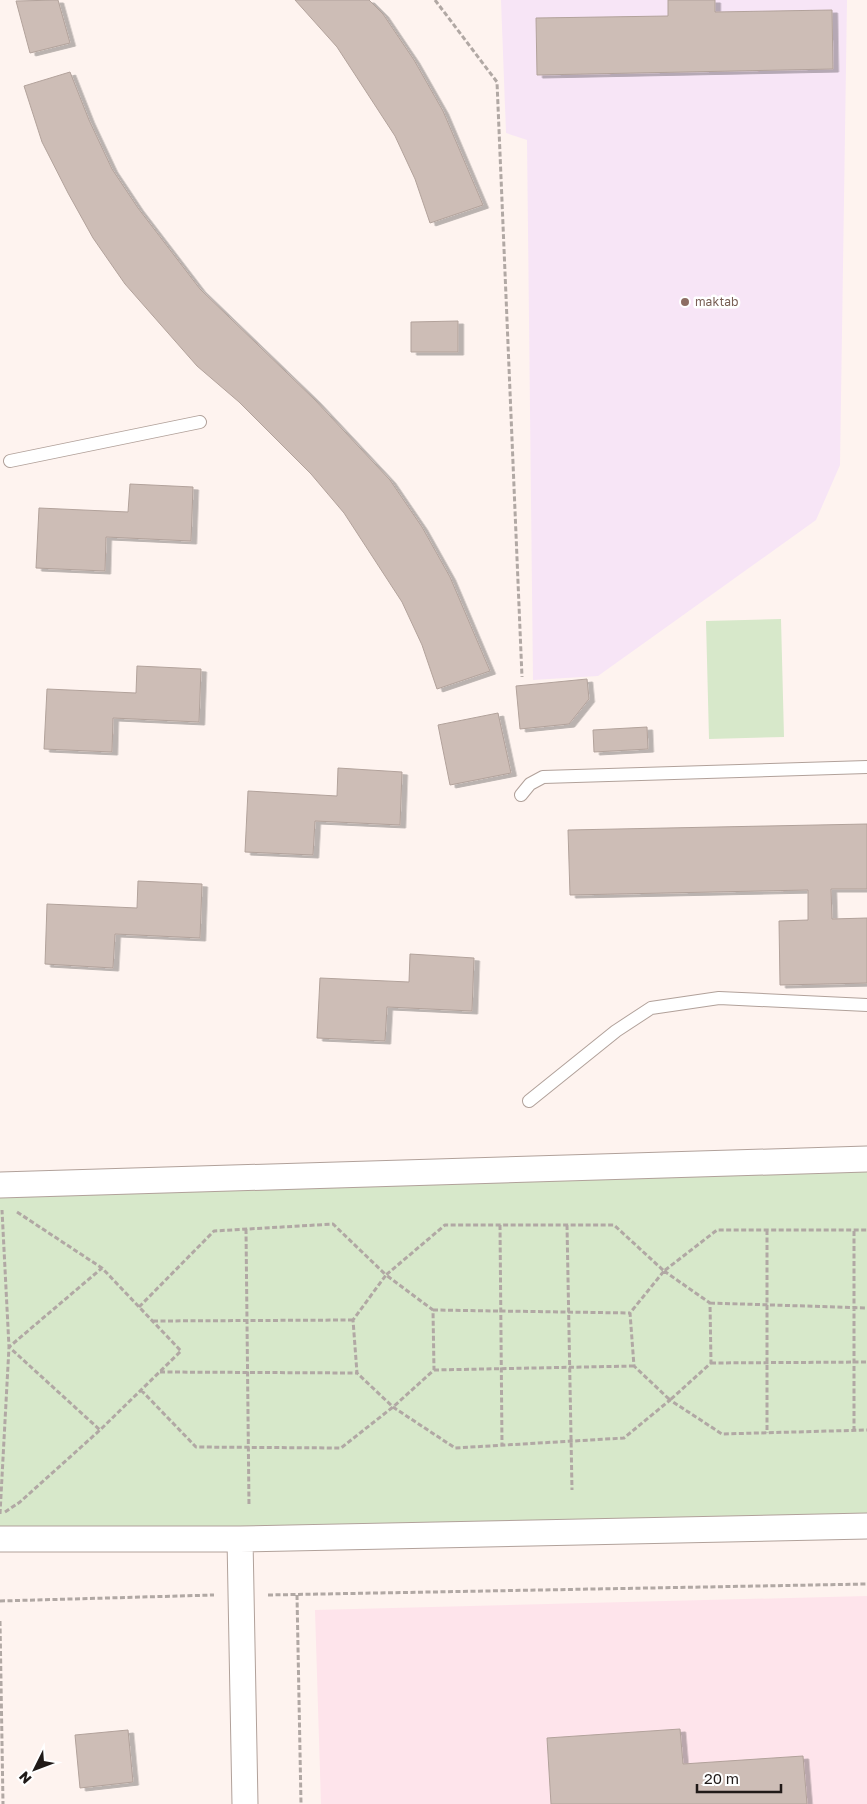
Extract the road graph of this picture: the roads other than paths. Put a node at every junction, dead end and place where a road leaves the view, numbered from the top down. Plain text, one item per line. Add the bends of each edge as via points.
1 (200, 422) dead end
2 (10, 461) dead end
3 (867, 767) edge
4 (521, 795) dead end
5 (867, 1005) edge
6 (529, 1101) dead end
7 (867, 1159) edge
8 (4, 1198) edge
9 (867, 1526) edge
10 (240, 1539) junction
11 (0, 1540) edge
12 (245, 1804) edge

1 - 2 lane
3 - 4 lane via 543,777 530,784
5 - 6 lane via 719,998 651,1008 616,1031
7 - 8 street
9 - 10 street
10 - 11 street
10 - 12 street

